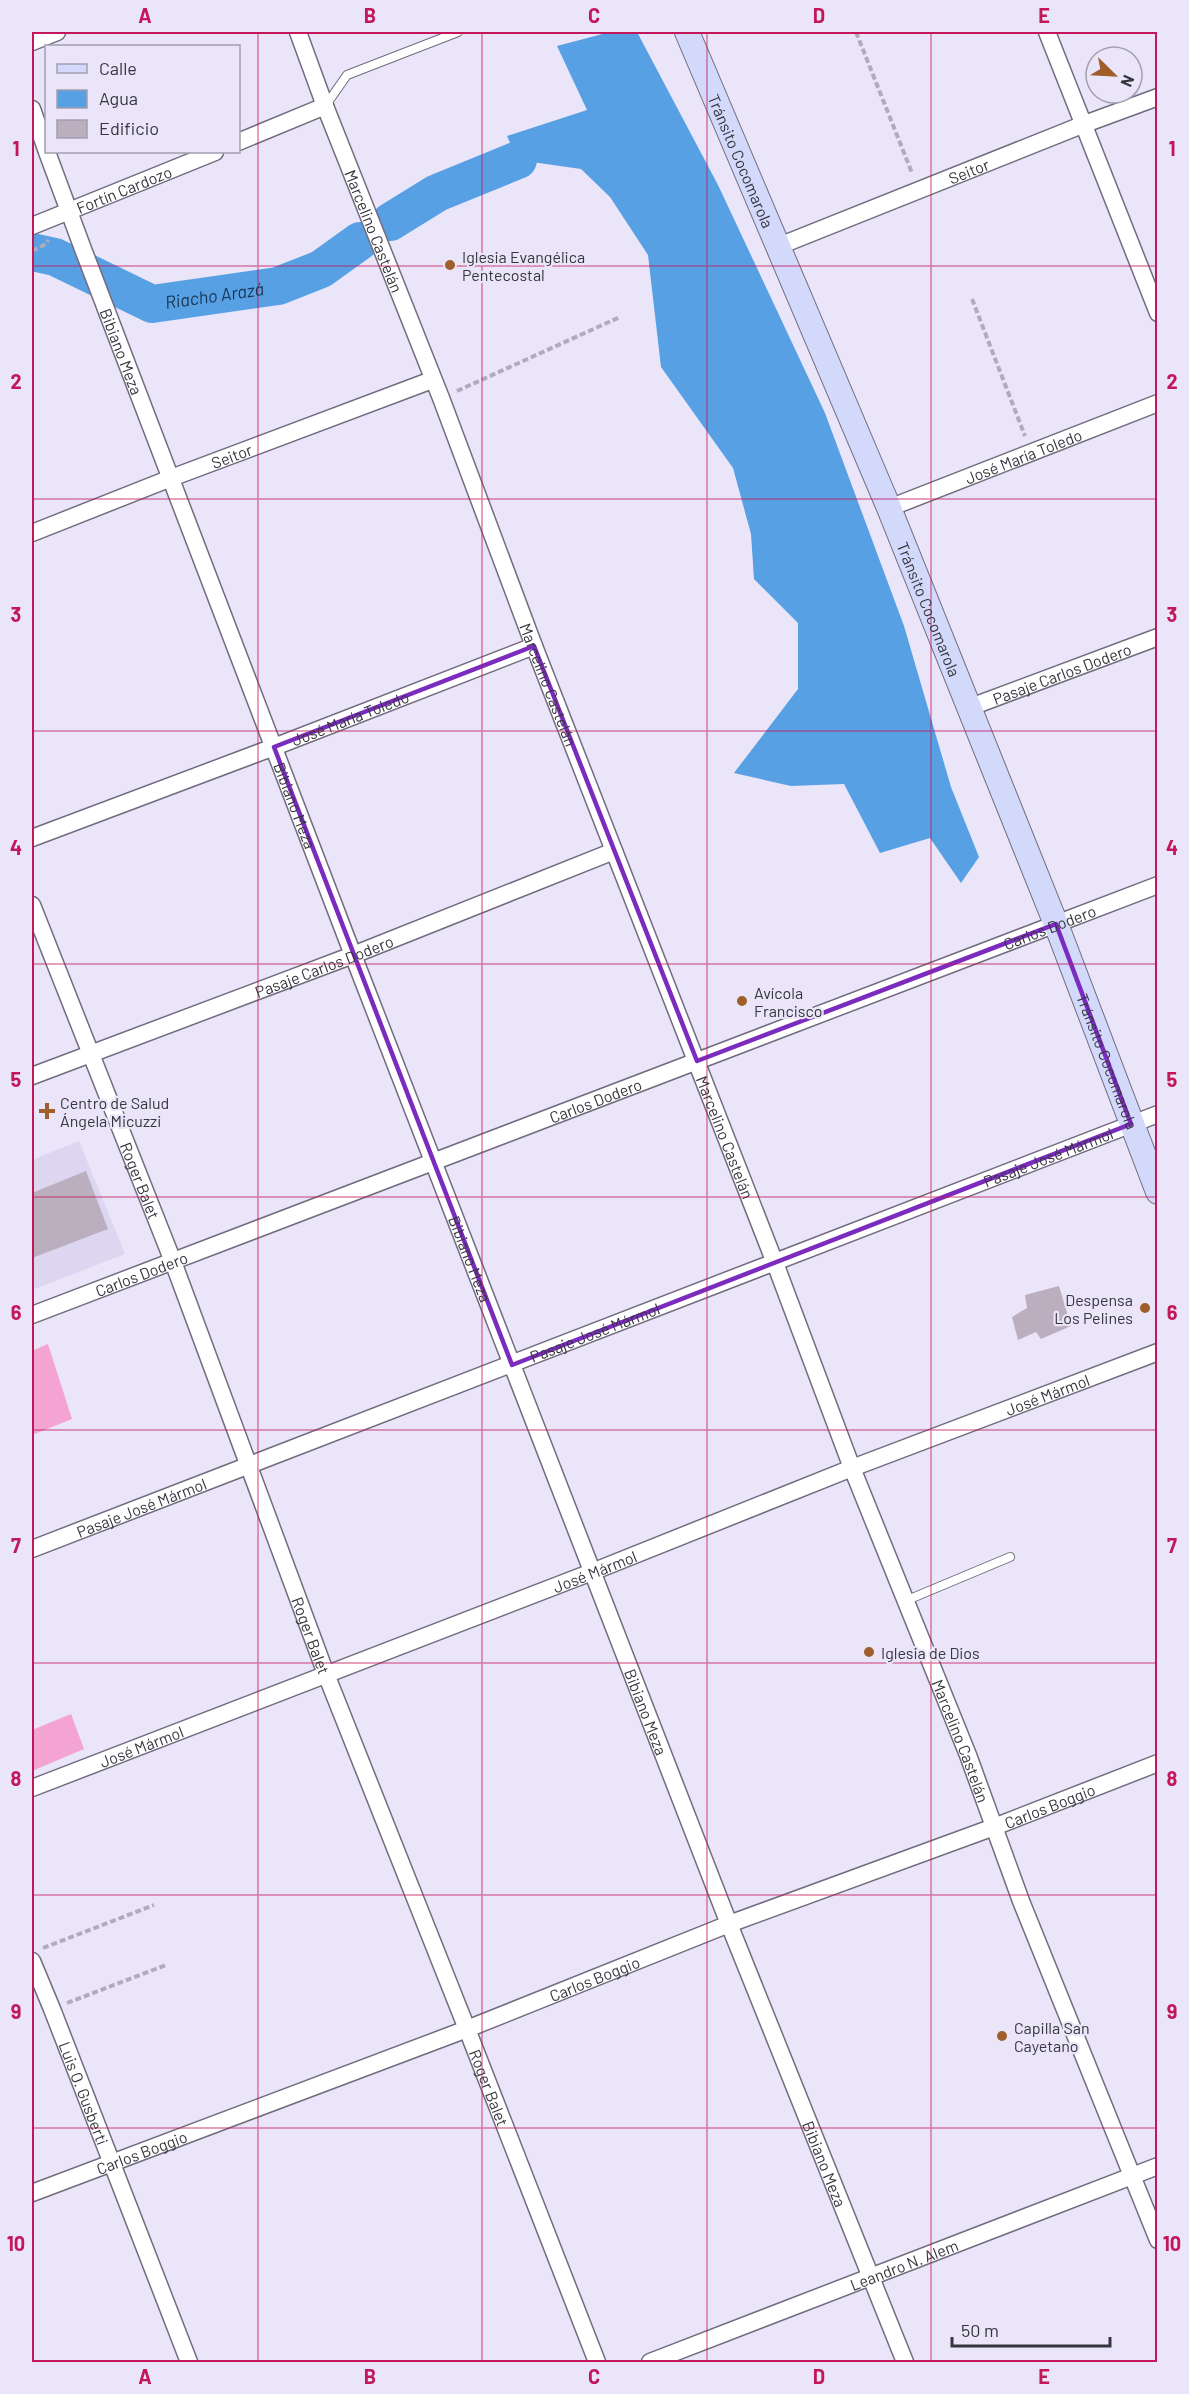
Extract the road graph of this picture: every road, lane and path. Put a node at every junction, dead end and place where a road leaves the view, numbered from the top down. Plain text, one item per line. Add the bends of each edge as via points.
1 (57, 32) edge
2 (298, 32) edge
3 (458, 32) edge
4 (687, 32) edge
5 (856, 32) edge
6 (1047, 32) edge
7 (32, 42) edge
8 (1158, 97) edge
9 (325, 106) junction
10 (32, 109) edge
11 (1082, 124) junction
12 (240, 141) edge
13 (45, 145) edge
14 (48, 153) edge
15 (213, 153) edge
16 (918, 189) junction
17 (70, 211) junction
18 (32, 226) edge
19 (46, 244) dead end
20 (779, 246) junction
21 (32, 251) edge
22 (972, 299) dead end
23 (1158, 313) edge
24 (620, 317) dead end
25 (432, 380) junction
26 (441, 398) junction
27 (1158, 403) edge
28 (1030, 451) junction
29 (171, 478) junction
30 (888, 508) junction
31 (32, 533) edge
32 (1158, 638) edge
33 (534, 646) junction
34 (968, 708) junction
35 (274, 747) junction
36 (32, 837) edge
37 (614, 851) junction
38 (1158, 885) edge
39 (32, 905) edge
40 (1056, 924) junction
41 (353, 954) junction
42 (89, 1054) junction
43 (697, 1060) junction
44 (32, 1076) edge
45 (1158, 1114) edge
46 (1131, 1124) junction
47 (434, 1160) junction
48 (1158, 1192) edge
49 (172, 1259) junction
50 (775, 1263) junction
51 (32, 1315) edge
52 (1158, 1352) edge
53 (512, 1365) junction
54 (248, 1466) junction
55 (852, 1468) junction
56 (32, 1549) edge
57 (1010, 1557) dead end
58 (592, 1572) junction
59 (904, 1601) junction
60 (326, 1674) junction
61 (1158, 1763) edge
62 (32, 1788) edge
63 (993, 1827) junction
64 (154, 1905) dead end
65 (729, 1924) junction
66 (37, 1954) edge
67 (166, 1965) dead end
68 (52, 2009) junction
69 (468, 2029) junction
70 (110, 2162) junction
71 (1158, 2166) edge
72 (1133, 2176) junction
73 (32, 2193) edge
74 (1158, 2240) edge
75 (872, 2277) junction
76 (189, 2362) edge
77 (597, 2362) edge
78 (650, 2362) edge
79 (905, 2362) edge

1 - 7 street
2 - 9 street, Marcelino Castelán
3 - 9 lane via 347,75
4 - 20 street, Tránsito Cocomarola
5 - 16 path
6 - 11 street
8 - 11 street, Seitor
9 - 12 street
9 - 25 street, Marcelino Castelán
10 - 13 street, Bibiano Meza
11 - 16 street, Seitor
11 - 23 street
14 - 17 street, Bibiano Meza
15 - 17 street, Fortín Cardozo
16 - 20 street, Seitor
17 - 18 street, Fortín Cardozo
17 - 29 street, Bibiano Meza
19 - 21 path
20 - 30 street, Tránsito Cocomarola
22 - 28 path
24 - 26 path
25 - 26 street, Marcelino Castelán
25 - 29 street, Seitor
26 - 33 street, Marcelino Castelán
27 - 28 street, José María Toledo
28 - 30 street, José María Toledo
29 - 31 street, Seitor
29 - 35 street, Bibiano Meza
30 - 34 street, Tránsito Cocomarola
32 - 34 street, Pasaje Carlos Dodero
33 - 35 street, José María Toledo
33 - 37 street, Marcelino Castelán
34 - 40 street, Tránsito Cocomarola
35 - 36 street, José María Toledo
35 - 41 street, Bibiano Meza
37 - 41 street, Pasaje Carlos Dodero
37 - 43 street, Marcelino Castelán
38 - 40 street, Carlos Dodero
39 - 42 street, Roger Balet
40 - 43 street, Carlos Dodero
40 - 46 street, Tránsito Cocomarola
41 - 42 street, Pasaje Carlos Dodero
41 - 47 street, Bibiano Meza
42 - 44 street, Pasaje Carlos Dodero
42 - 49 street, Roger Balet
43 - 47 street, Carlos Dodero
43 - 50 street, Marcelino Castelán
45 - 46 street, Pasaje José Mármol
46 - 48 street, Tránsito Cocomarola
46 - 50 street, Pasaje José Mármol
47 - 49 street, Carlos Dodero
47 - 53 street, Bibiano Meza
49 - 51 street, Carlos Dodero
49 - 54 street, Roger Balet
50 - 53 street, Pasaje José Mármol
50 - 55 street, Marcelino Castelán
52 - 55 street, José Mármol
53 - 54 street, Pasaje José Mármol
53 - 58 street, Bibiano Meza
54 - 56 street, Pasaje José Mármol
54 - 60 street, Roger Balet
55 - 58 street, José Mármol
55 - 59 street, Marcelino Castelán
57 - 59 lane
58 - 60 street, José Mármol
58 - 65 street, Bibiano Meza
59 - 63 street, Marcelino Castelán via 968,1755
60 - 62 street, José Mármol
60 - 69 street, Roger Balet
61 - 63 street, Carlos Boggio
63 - 65 street, Carlos Boggio
63 - 72 street, Marcelino Castelán
64 - 66 path
65 - 69 street, Carlos Boggio
65 - 75 street, Bibiano Meza
66 - 68 street, Luis O. Gusberti
67 - 68 path
68 - 70 street, Luis O. Gusberti
69 - 70 street, Carlos Boggio
69 - 77 street, Roger Balet
70 - 73 street, Carlos Boggio
70 - 76 street, Luis O. Gusberti
71 - 72 street, Leandro N. Alem
72 - 74 street, Marcelino Castelán
72 - 75 street, Leandro N. Alem
75 - 78 street, Leandro N. Alem
75 - 79 street, Bibiano Meza

